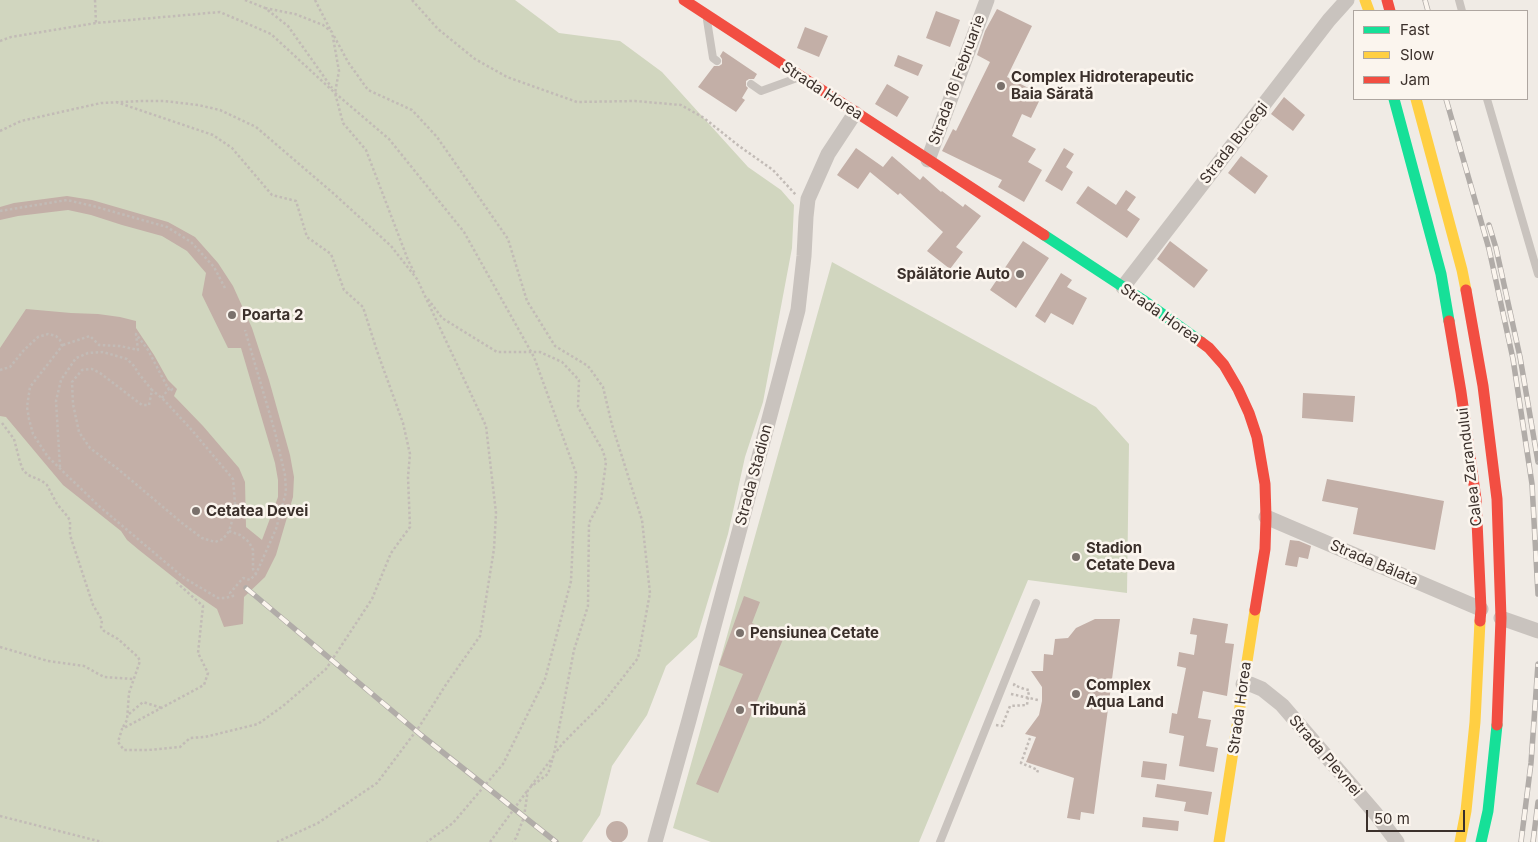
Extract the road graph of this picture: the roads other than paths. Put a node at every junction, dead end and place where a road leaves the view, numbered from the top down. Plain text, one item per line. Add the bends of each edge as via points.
1 (684, 0) edge
2 (987, 0) edge
3 (1347, 0) edge
4 (707, 16) junction
5 (717, 61) dead end
6 (799, 77) junction
7 (750, 84) dead end
8 (1394, 100) edge
9 (1416, 100) edge
10 (1487, 100) edge
11 (855, 113) junction
12 (928, 160) junction
13 (1538, 274) edge
14 (1123, 287) junction
15 (1491, 450) junction
16 (1469, 453) junction
17 (1266, 517) junction
18 (1036, 603) dead end
19 (1481, 609) junction
20 (1501, 618) junction
21 (1538, 631) edge
22 (1243, 684) junction
23 (655, 842) edge
24 (940, 842) edge
25 (1219, 842) edge
26 (1397, 842) edge
27 (1460, 842) edge
28 (1481, 842) edge

1 - 4 main road, Strada Horea
2 - 12 street, Strada 16 Februarie
3 - 14 street, Strada Bucegi
4 - 5 lane via 713,58
4 - 6 main road, Strada Horea
6 - 7 lane via 761,90
6 - 11 main road, Strada Horea
8 - 16 main road, Calea Zarandului via 1441,274
9 - 15 main road, Calea Zarandului via 1462,270
10 - 13 lane
11 - 12 main road, Strada Horea
11 - 23 street, Strada Stadion via 828,154 808,199 798,310
12 - 14 main road, Strada Horea
14 - 17 main road, Strada Horea via 1209,348 1224,366 1249,412 1257,437 1265,484
15 - 16 main road
15 - 20 main road, Calea Zarandului via 1497,499
16 - 19 main road, Calea Zarandului via 1476,499
17 - 19 street, Strada Bălata
17 - 22 main road, Strada Horea
18 - 24 lane
19 - 27 main road, Calea Zarandului via 1475,722
20 - 21 street
20 - 28 main road, Calea Zarandului via 1497,725 1488,811
22 - 25 main road, Strada Horea
22 - 26 street, Strada Plevnei via 1262,689 1282,705

